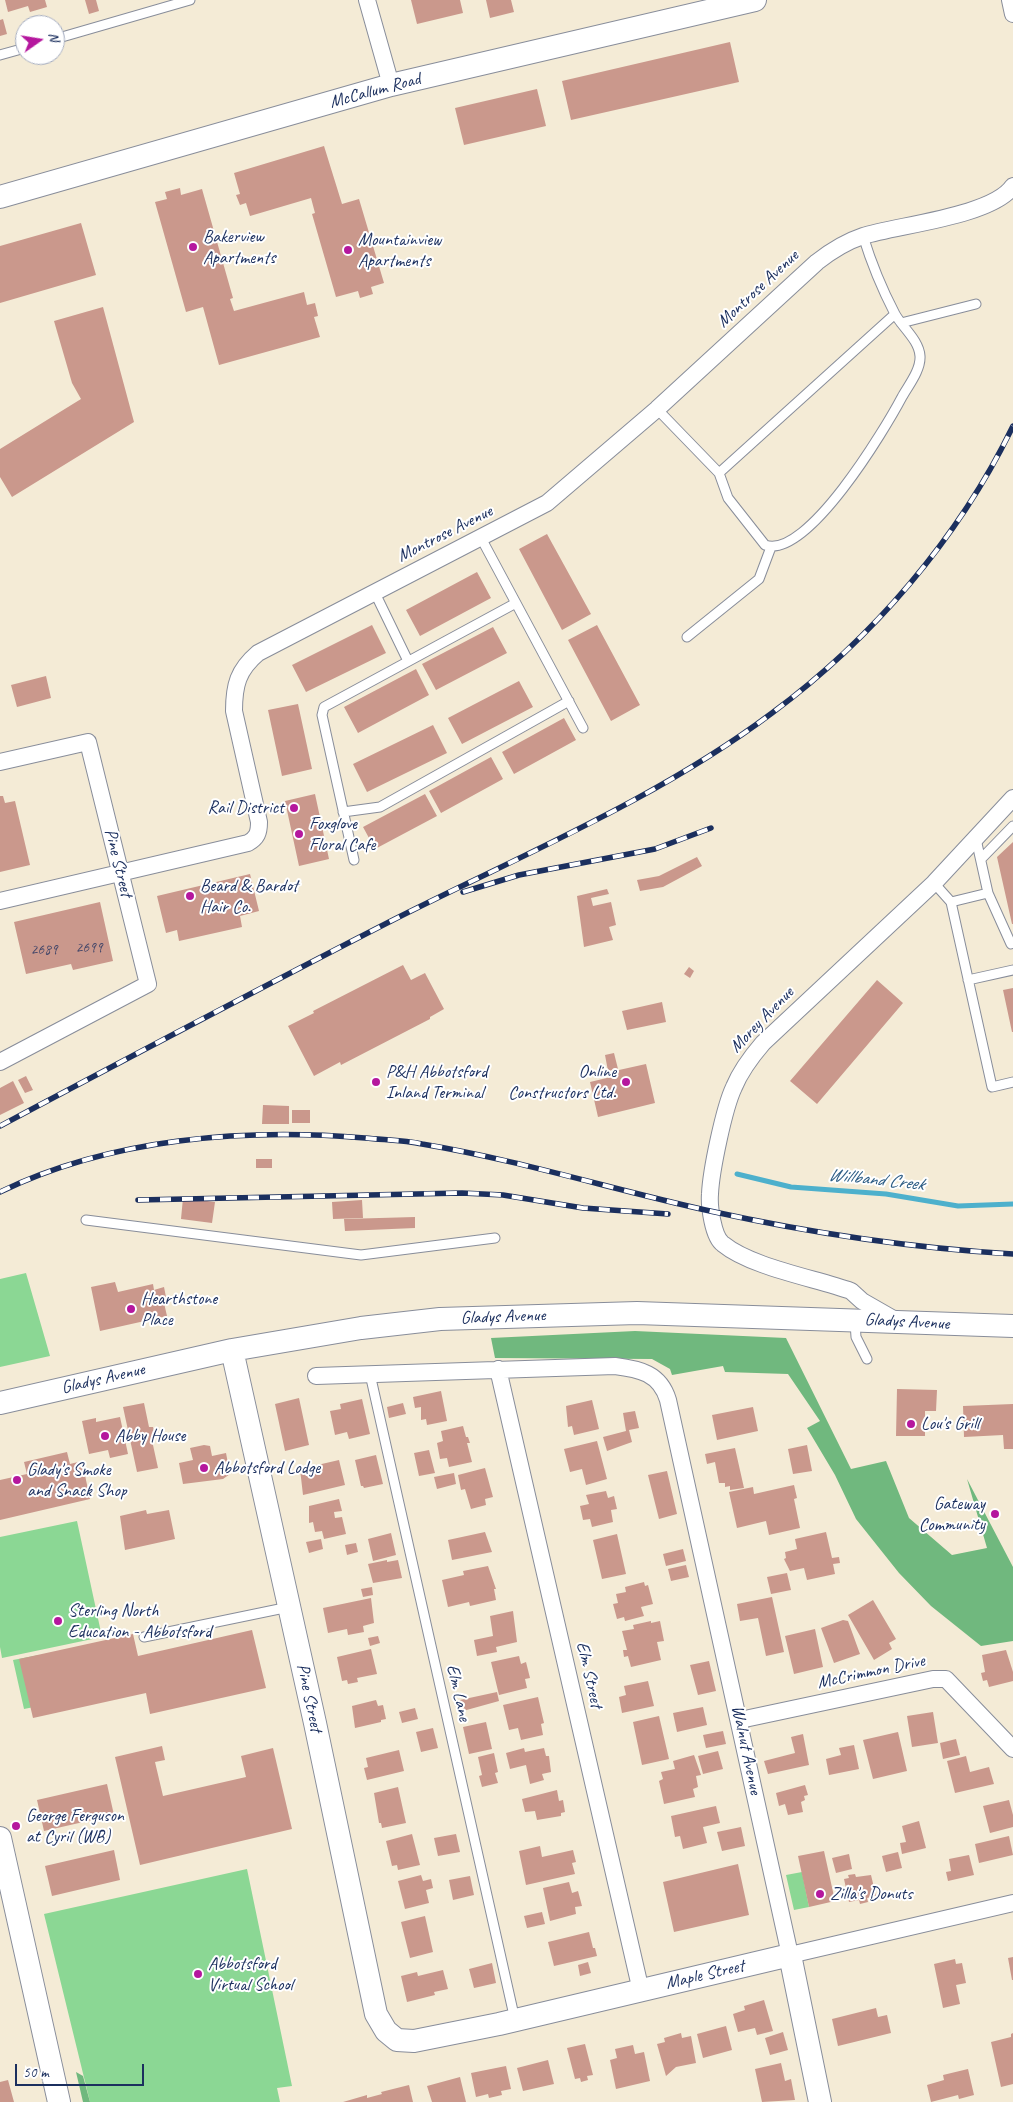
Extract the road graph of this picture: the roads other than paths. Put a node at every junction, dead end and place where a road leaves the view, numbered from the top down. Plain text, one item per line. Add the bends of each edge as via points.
1 (190, 0) edge
2 (367, 0) edge
3 (755, 0) edge
4 (1010, 0) edge
5 (1013, 14) edge
6 (65, 36) edge
7 (15, 51) edge
8 (0, 55) edge
9 (391, 85) junction
10 (1013, 186) edge
11 (0, 197) edge
12 (863, 236) junction
13 (976, 304) dead end
14 (895, 314) junction
15 (902, 323) junction
16 (657, 409) junction
17 (720, 473) junction
18 (481, 538) junction
19 (771, 547) junction
20 (375, 593) junction
21 (516, 603) junction
22 (687, 637) dead end
23 (408, 661) junction
24 (569, 702) junction
25 (583, 728) dead end
26 (0, 762) edge
27 (1013, 798) edge
28 (343, 812) junction
29 (1013, 826) edge
30 (976, 839) junction
31 (354, 860) dead end
32 (981, 860) junction
33 (120, 873) junction
34 (934, 883) junction
35 (988, 893) junction
36 (0, 901) edge
37 (951, 902) junction
38 (1013, 943) edge
39 (1013, 970) edge
40 (968, 980) junction
41 (0, 1062) edge
42 (1013, 1082) edge
43 (86, 1220) dead end
44 (495, 1238) dead end
45 (855, 1319) junction
46 (897, 1321) junction
47 (1013, 1326) edge
48 (232, 1350) junction
49 (867, 1359) dead end
50 (498, 1369) junction
51 (370, 1374) junction
52 (316, 1376) dead end
53 (0, 1403) edge
54 (289, 1607) junction
55 (144, 1637) dead end
56 (740, 1720) junction
57 (1013, 1749) edge
58 (0, 1838) edge
59 (1013, 1903) edge
60 (790, 1955) junction
61 (642, 1990) junction
62 (515, 2020) junction
63 (397, 2040) joint
64 (59, 2102) edge
65 (820, 2102) edge

1 - 6 lane
2 - 9 street
3 - 9 street, McCallum Road
4 - 5 street
7 - 8 lane
9 - 11 street, McCallum Road
10 - 12 street, Montrose Avenue via 978,209
12 - 14 lane
12 - 16 street, Montrose Avenue via 840,245 817,262
13 - 15 lane
14 - 15 lane
14 - 17 lane
15 - 19 lane via 918,347 919,363 881,437 804,531
16 - 17 lane
16 - 18 street, Montrose Avenue via 558,494
17 - 19 lane via 728,498 765,545
18 - 20 street, Montrose Avenue
18 - 21 lane
19 - 22 lane via 759,579
20 - 23 lane
20 - 33 street, Montrose Avenue via 258,653 238,676 234,711 259,822 254,839
21 - 23 lane
21 - 24 lane
23 - 28 lane via 324,708 322,714
24 - 25 lane
24 - 28 lane via 380,806
26 - 33 street, Pine Street via 88,742
27 - 30 street, Morey Avenue
28 - 31 lane
29 - 32 lane
30 - 32 lane
30 - 34 street, Morey Avenue
32 - 35 lane
33 - 36 street, Montrose Avenue
33 - 41 street, Pine Street via 148,984
34 - 37 lane
34 - 46 street, Morey Avenue via 751,1057 732,1090 710,1196 713,1222 721,1243 746,1259 851,1291
35 - 37 lane
35 - 38 lane
37 - 40 lane
39 - 40 lane
40 - 42 lane via 992,1087
43 - 44 lane via 362,1255
45 - 46 street, Gladys Avenue
45 - 48 street, Gladys Avenue via 637,1313 459,1318 360,1328
45 - 49 lane via 856,1337
46 - 47 street, Gladys Avenue
48 - 53 street, Gladys Avenue
48 - 54 street, Pine Street
50 - 51 street
50 - 56 street, Walnut Avenue via 638,1368 657,1379 665,1389
50 - 61 street, Elm Street
51 - 52 street
51 - 62 lane, Elm Lane
54 - 55 lane
54 - 63 street, Pine Street via 376,2014 386,2031
56 - 57 street, McCrimmon Drive via 933,1678 946,1679
56 - 60 street, Walnut Avenue
58 - 64 street
59 - 60 street, Maple Street
60 - 61 street, Maple Street
60 - 65 street, Walnut Avenue
61 - 62 street, Maple Street
62 - 63 street, Maple Street via 414,2041

